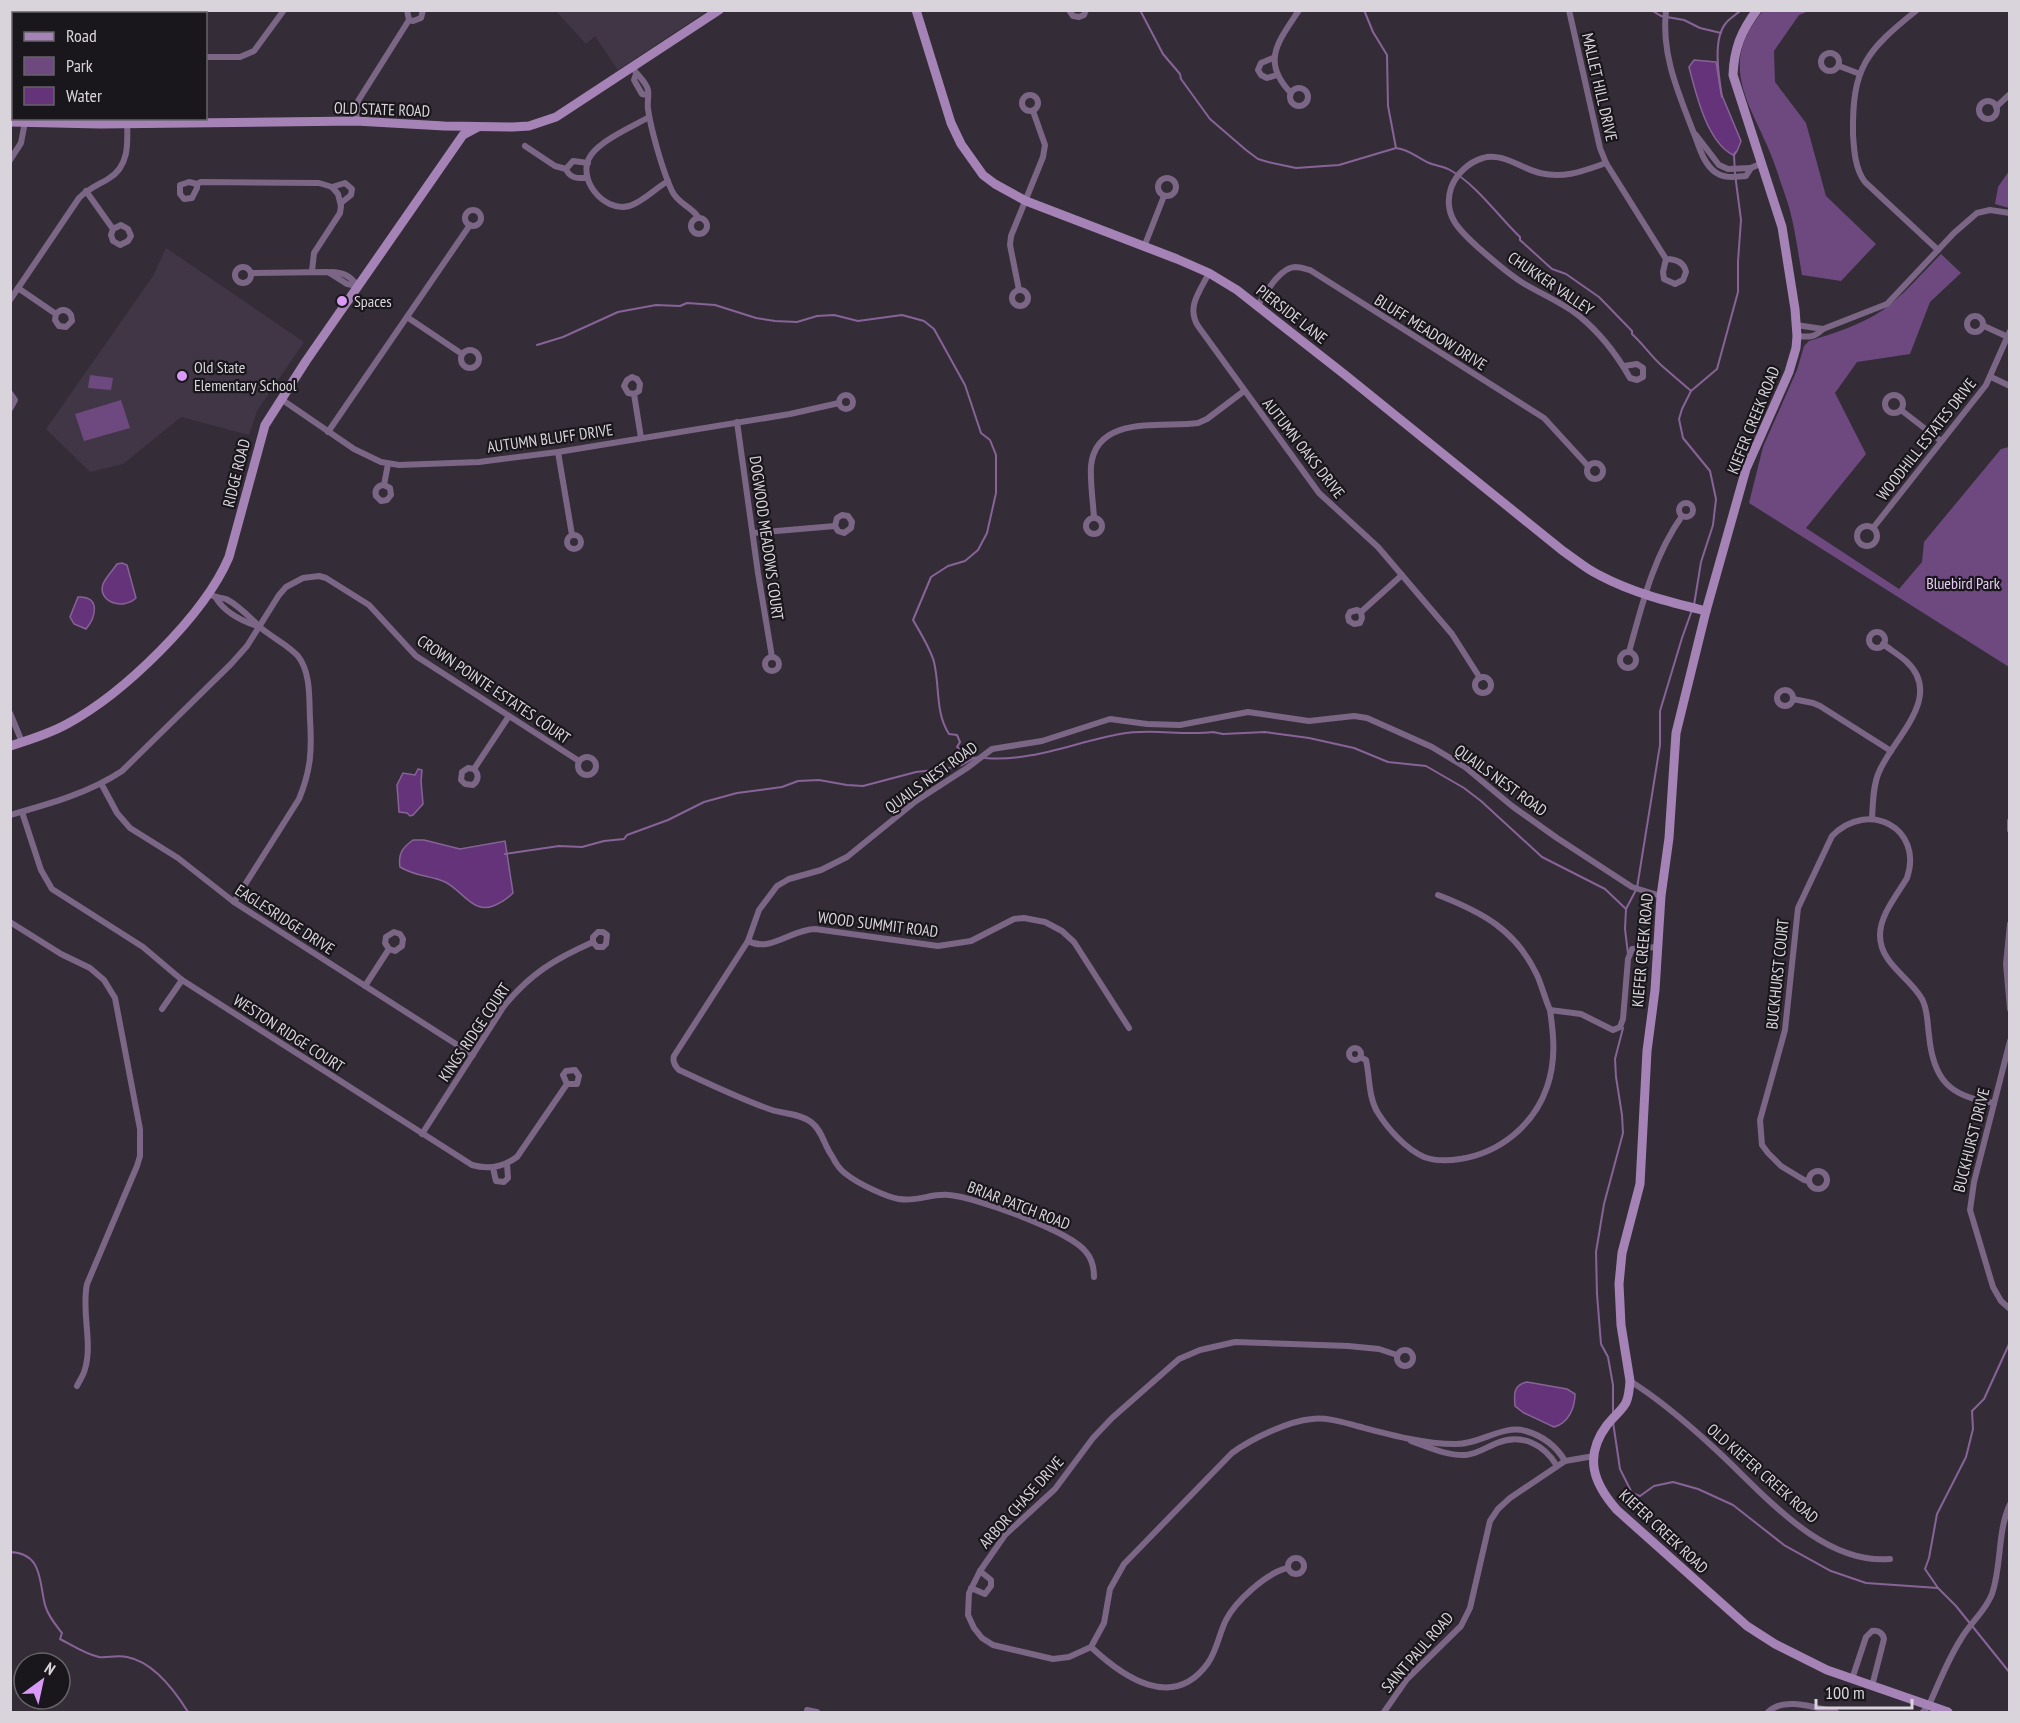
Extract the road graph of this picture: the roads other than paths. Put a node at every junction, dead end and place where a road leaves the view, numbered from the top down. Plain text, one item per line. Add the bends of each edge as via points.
1 (284, 10) edge
2 (407, 10) edge
3 (423, 10) edge
4 (719, 10) edge
5 (916, 10) edge
6 (1069, 10) edge
7 (1086, 10) edge
8 (1299, 10) edge
9 (1569, 10) edge
10 (1666, 10) edge
11 (1757, 10) edge
12 (1917, 10) edge
13 (409, 20) junction
14 (207, 57) edge
15 (1273, 58) junction
16 (1839, 66) dead end
17 (634, 70) junction
18 (1860, 74) junction
19 (1276, 75) junction
20 (1291, 93) dead end
21 (2010, 94) edge
22 (1996, 107) dead end
23 (1033, 111) dead end
24 (649, 117) junction
25 (357, 121) junction
26 (10, 122) edge
27 (25, 122) junction
28 (128, 122) junction
29 (444, 126) junction
30 (478, 127) junction
31 (525, 146) dead end
32 (449, 156) junction
33 (10, 160) edge
34 (588, 163) junction
35 (1606, 163) junction
36 (1762, 164) junction
37 (566, 169) junction
38 (587, 178) junction
39 (668, 181) junction
40 (197, 184) dead end
41 (332, 187) junction
42 (86, 191) junction
43 (1164, 196) dead end
44 (1026, 201) junction
45 (341, 203) junction
46 (2010, 213) edge
47 (698, 217) dead end
48 (470, 225) dead end
49 (113, 229) dead end
50 (1144, 247) junction
51 (1938, 250) junction
52 (1666, 259) junction
53 (312, 271) junction
54 (251, 273) dead end
55 (1209, 273) junction
56 (358, 286) junction
57 (18, 288) junction
58 (1018, 290) dead end
59 (10, 300) edge
60 (1257, 305) junction
61 (56, 314) dead end
62 (407, 317) junction
63 (1796, 325) junction
64 (1984, 326) dead end
65 (1823, 329) junction
66 (2009, 334) edge
67 (1797, 336) junction
68 (462, 354) dead end
69 (1624, 366) dead end
70 (1991, 377) junction
71 (2010, 386) edge
72 (1244, 391) junction
73 (10, 393) edge
74 (634, 394) dead end
75 (281, 399) junction
76 (839, 403) dead end
77 (10, 409) edge
78 (1901, 410) dead end
79 (737, 422) junction
80 (328, 432) junction
81 (641, 438) junction
82 (1941, 441) junction
83 (558, 452) junction
84 (388, 464) junction
85 (1588, 466) dead end
86 (384, 485) dead end
87 (1682, 516) dead end
88 (1094, 518) dead end
89 (835, 526) dead end
90 (1873, 528) dead end
91 (753, 533) junction
92 (572, 535) dead end
93 (1402, 575) junction
94 (1644, 594) junction
95 (213, 596) junction
96 (1706, 611) junction
97 (1361, 612) dead end
98 (260, 627) junction
99 (1883, 644) dead end
100 (1629, 652) dead end
101 (772, 657) dead end
102 (1480, 678) dead end
103 (1794, 699) dead end
104 (10, 713) edge
105 (509, 716) junction
106 (22, 742) junction
107 (10, 746) edge
108 (1891, 751) junction
109 (579, 761) dead end
110 (474, 769) dead end
111 (102, 785) junction
112 (22, 812) junction
113 (10, 815) edge
114 (1872, 818) junction
115 (2010, 821) edge
116 (2010, 830) edge
117 (1438, 895) dead end
118 (1661, 896) junction
119 (234, 902) junction
120 (10, 922) edge
121 (2010, 924) edge
122 (748, 941) junction
123 (593, 942) dead end
124 (1657, 947) junction
125 (389, 949) dead end
126 (182, 980) junction
127 (365, 986) junction
128 (162, 1010) dead end
129 (1550, 1010) junction
130 (2010, 1010) edge
131 (1129, 1028) dead end
132 (2010, 1041) edge
133 (473, 1055) junction
134 (1360, 1057) dead end
135 (673, 1062) joint
136 (567, 1084) dead end
137 (1994, 1103) junction
138 (422, 1134) junction
139 (507, 1164) junction
140 (493, 1168) junction
141 (1809, 1180) dead end
142 (1094, 1277) dead end
143 (2010, 1310) edge
144 (1397, 1355) dead end
145 (1630, 1381) junction
146 (77, 1386) dead end
147 (1396, 1436) junction
148 (1550, 1442) junction
149 (1544, 1449) junction
150 (1594, 1456) junction
151 (1565, 1461) junction
152 (1557, 1466) junction
153 (2010, 1504) edge
154 (1890, 1559) dead end
155 (1288, 1568) dead end
156 (980, 1571) junction
157 (971, 1588) junction
158 (1091, 1647) junction
159 (1852, 1679) junction
160 (1872, 1686) junction
161 (1926, 1709) edge
162 (807, 1710) dead end
163 (817, 1713) edge
164 (1384, 1713) edge
165 (1768, 1713) edge
166 (1836, 1713) edge
167 (1948, 1713) edge

1 - 14 street via 254,51 240,57
2 - 13 street
3 - 13 street via 421,18
4 - 17 street, OLD STATE ROAD
5 - 44 street, PIERSIDE LANE via 961,144 983,175
6 - 7 street via 1079,17
8 - 15 street
9 - 35 street, MALLET HILL DRIVE
10 - 36 street via 1670,66 1679,99 1705,160 1714,171 1731,178 1746,176 1751,168
11 - 36 street, KIEFER CREEK ROAD via 1738,41 1733,75
12 - 18 street via 1879,43
13 - 25 street via 358,101
15 - 19 street
15 - 19 street via 1261,63 1258,70 1267,78
16 - 18 street
17 - 24 street via 648,90
17 - 30 street, OLD STATE ROAD via 556,117 529,126
18 - 51 street via 1853,107 1858,171
19 - 20 street
21 - 22 street
23 - 44 street via 1045,145
24 - 34 street via 602,145
24 - 39 street
25 - 28 street, OLD STATE ROAD
25 - 29 street, OLD STATE ROAD
26 - 27 street, OLD STATE ROAD
27 - 28 street, OLD STATE ROAD
27 - 33 street via 21,143
28 - 42 street via 128,150 118,171
29 - 30 street, OLD STATE ROAD
29 - 32 street via 452,137
30 - 32 street, RIDGE ROAD via 463,135
31 - 37 street
32 - 56 street, RIDGE ROAD
34 - 37 street via 573,161
34 - 38 street
35 - 52 street, MALLET HILL DRIVE
35 - 69 street, CHUKKER VALLEY via 1567,176 1540,173 1502,158 1484,158 1468,165 1454,181 1449,207 1461,232 1510,275 1584,320
36 - 63 street, KIEFER CREEK ROAD via 1782,226
37 - 38 street via 570,176
38 - 39 street via 601,198 621,207 640,202
39 - 47 street via 676,198
40 - 41 street via 319,183
41 - 45 street
41 - 45 street via 345,183 352,189
42 - 49 street
42 - 57 street
43 - 50 street
44 - 50 street, PIERSIDE LANE
44 - 58 street via 1010,245
45 - 53 street via 340,213 314,252
46 - 51 street via 1977,213
48 - 62 street
50 - 55 street, PIERSIDE LANE
51 - 65 street via 1887,304
52 - 52 street, MALLET HILL DRIVE via 1665,279 1675,284 1683,280 1684,266 1677,260
53 - 54 street
53 - 56 street via 328,272
55 - 60 street, PIERSIDE LANE
55 - 72 street, AUTUMN OAKS DRIVE via 1195,301 1193,318
56 - 75 street, RIDGE ROAD
57 - 59 street
57 - 61 street
60 - 85 street, BLUFF MEADOW DRIVE via 1287,269 1310,270 1544,418
60 - 94 street, PIERSIDE LANE via 1563,551 1597,574
62 - 68 street
62 - 80 street
63 - 65 street
63 - 67 street, KIEFER CREEK ROAD
64 - 66 street
65 - 67 street via 1812,338
66 - 70 street, WOODHILL ESTATES DRIVE
67 - 96 street, KIEFER CREEK ROAD via 1789,372 1746,469
70 - 71 street
70 - 82 street, WOODHILL ESTATES DRIVE
72 - 88 street via 1198,423 1130,427 1107,436 1091,465
72 - 93 street, AUTUMN OAKS DRIVE via 1319,493
73 - 77 street via 15,400
74 - 81 street
75 - 80 street, AUTUMN BLUFF DRIVE
75 - 95 street, RIDGE ROAD via 262,432 236,534
76 - 79 street, AUTUMN BLUFF DRIVE
78 - 82 street
79 - 81 street, AUTUMN BLUFF DRIVE
79 - 91 street, DOGWOOD MEADOWS COURT
80 - 84 street, AUTUMN BLUFF DRIVE
81 - 83 street, AUTUMN BLUFF DRIVE
82 - 90 street, WOODHILL ESTATES DRIVE
83 - 84 street, AUTUMN BLUFF DRIVE via 479,462
83 - 92 street
84 - 86 street
87 - 94 street via 1667,539
89 - 91 street
91 - 101 street, DOGWOOD MEADOWS COURT
93 - 97 street
93 - 102 street, AUTUMN OAKS DRIVE via 1452,634
94 - 96 street, PIERSIDE LANE
94 - 100 street
95 - 98 street via 224,598
95 - 106 street, RIDGE ROAD via 101,702 63,726
96 - 118 street, KIEFER CREEK ROAD via 1676,733
98 - 105 street, CROWN POINTE ESTATES COURT via 279,595 294,582 326,578 369,605 416,656
98 - 111 street, CROWN POINTE ESTATES COURT via 231,664 168,728
98 - 119 street via 290,649 302,664 308,685 311,757 299,799
99 - 108 street via 1906,660 1920,687 1918,705
103 - 108 street via 1820,706
104 - 106 street
105 - 109 street, CROWN POINTE ESTATES COURT
105 - 110 street
106 - 107 street, RIDGE ROAD
108 - 114 street via 1878,772
111 - 112 street, CROWN POINTE ESTATES COURT
111 - 119 street, EAGLESRIDGE DRIVE via 130,828 178,858
112 - 113 street, CROWN POINTE ESTATES COURT
112 - 126 street, WESTON RIDGE COURT via 41,870 52,889 143,947
114 - 137 street via 1896,829 1906,841 1910,855 1908,878 1880,927 1885,956 1925,1004 1935,1069 1958,1093
114 - 141 street, BUCKHURST COURT via 1850,822 1832,836 1798,908 1785,1030 1760,1119 1762,1145 1768,1153 1781,1166
115 - 116 street
117 - 129 street via 1488,917 1518,943 1538,975
118 - 122 street, QUAILS NEST ROAD via 1632,887 1432,747 1367,718 1309,722 1248,712 1180,725 1110,719 1042,741 992,749 916,801 847,857 777,886 759,910
118 - 124 street, KIEFER CREEK ROAD
119 - 127 street, EAGLESRIDGE DRIVE
120 - 146 street via 90,968 110,989 118,1008 140,1129 137,1166 87,1284 84,1297 88,1355
121 - 130 street via 2006,964
122 - 131 street, WOOD SUMMIT ROAD via 766,945 798,931 816,929 950,946 971,941 1014,919 1034,919 1053,926 1074,942
122 - 135 street, QUAILS NEST ROAD
123 - 133 street, KINGS RIDGE COURT via 560,957 527,981 504,1006
124 - 129 street via 1632,949 1620,1027 1612,1030 1581,1014
124 - 145 street, KIEFER CREEK ROAD via 1640,1184 1622,1253 1619,1284
125 - 127 street
126 - 128 street
126 - 138 street, WESTON RIDGE COURT
127 - 133 street, EAGLESRIDGE DRIVE
129 - 134 street via 1555,1040 1552,1070 1541,1101 1511,1137 1499,1146 1466,1158 1438,1160 1423,1156 1395,1135 1377,1112 1366,1060
132 - 137 street, BUCKHURST DRIVE
133 - 138 street, KINGS RIDGE COURT
135 - 142 street, BRIAR PATCH ROAD via 679,1070 749,1101 806,1119 816,1127 843,1172 881,1192 897,1199 961,1196 1063,1235 1086,1251
136 - 139 street via 526,1146
137 - 143 street, BUCKHURST DRIVE via 1970,1210 1993,1287
138 - 140 street, WESTON RIDGE COURT via 472,1165
139 - 140 street
139 - 140 street, WESTON RIDGE COURT via 508,1178 504,1182 496,1181
144 - 156 street, ARBOR CHASE DRIVE via 1348,1346 1236,1342 1179,1359 1093,1438 1055,1489 1005,1535
145 - 150 street, KIEFER CREEK ROAD via 1626,1407 1600,1435
145 - 154 street, OLD KIEFER CREEK ROAD via 1706,1441 1780,1511 1815,1536 1857,1557
147 - 148 street via 1459,1444 1520,1430
147 - 149 street via 1456,1454 1470,1454 1511,1439
147 - 158 street via 1329,1419 1313,1419 1289,1425 1239,1448 1124,1564 1110,1590 1101,1629
148 - 149 street
148 - 151 street
149 - 152 street
150 - 151 street, SAINT PAUL ROAD
150 - 159 street, KIEFER CREEK ROAD via 1598,1485 1617,1510 1747,1626 1801,1658
151 - 152 street, SAINT PAUL ROAD
152 - 164 street, SAINT PAUL ROAD via 1498,1509 1490,1521 1470,1608 1461,1626 1407,1679
153 - 161 street via 1986,1607 1962,1636
155 - 158 street via 1274,1573 1239,1602 1207,1663 1182,1683 1166,1688 1137,1682
156 - 157 street, ARBOR CHASE DRIVE
156 - 157 street via 991,1580 990,1588 985,1594
157 - 158 street, ARBOR CHASE DRIVE via 968,1615 977,1634 987,1642 1053,1659
159 - 160 street, KIEFER CREEK ROAD
159 - 160 street via 1866,1637 1878,1631 1884,1639
160 - 161 street, KIEFER CREEK ROAD
161 - 167 street, KIEFER CREEK ROAD
162 - 163 street
165 - 166 street via 1788,1705

